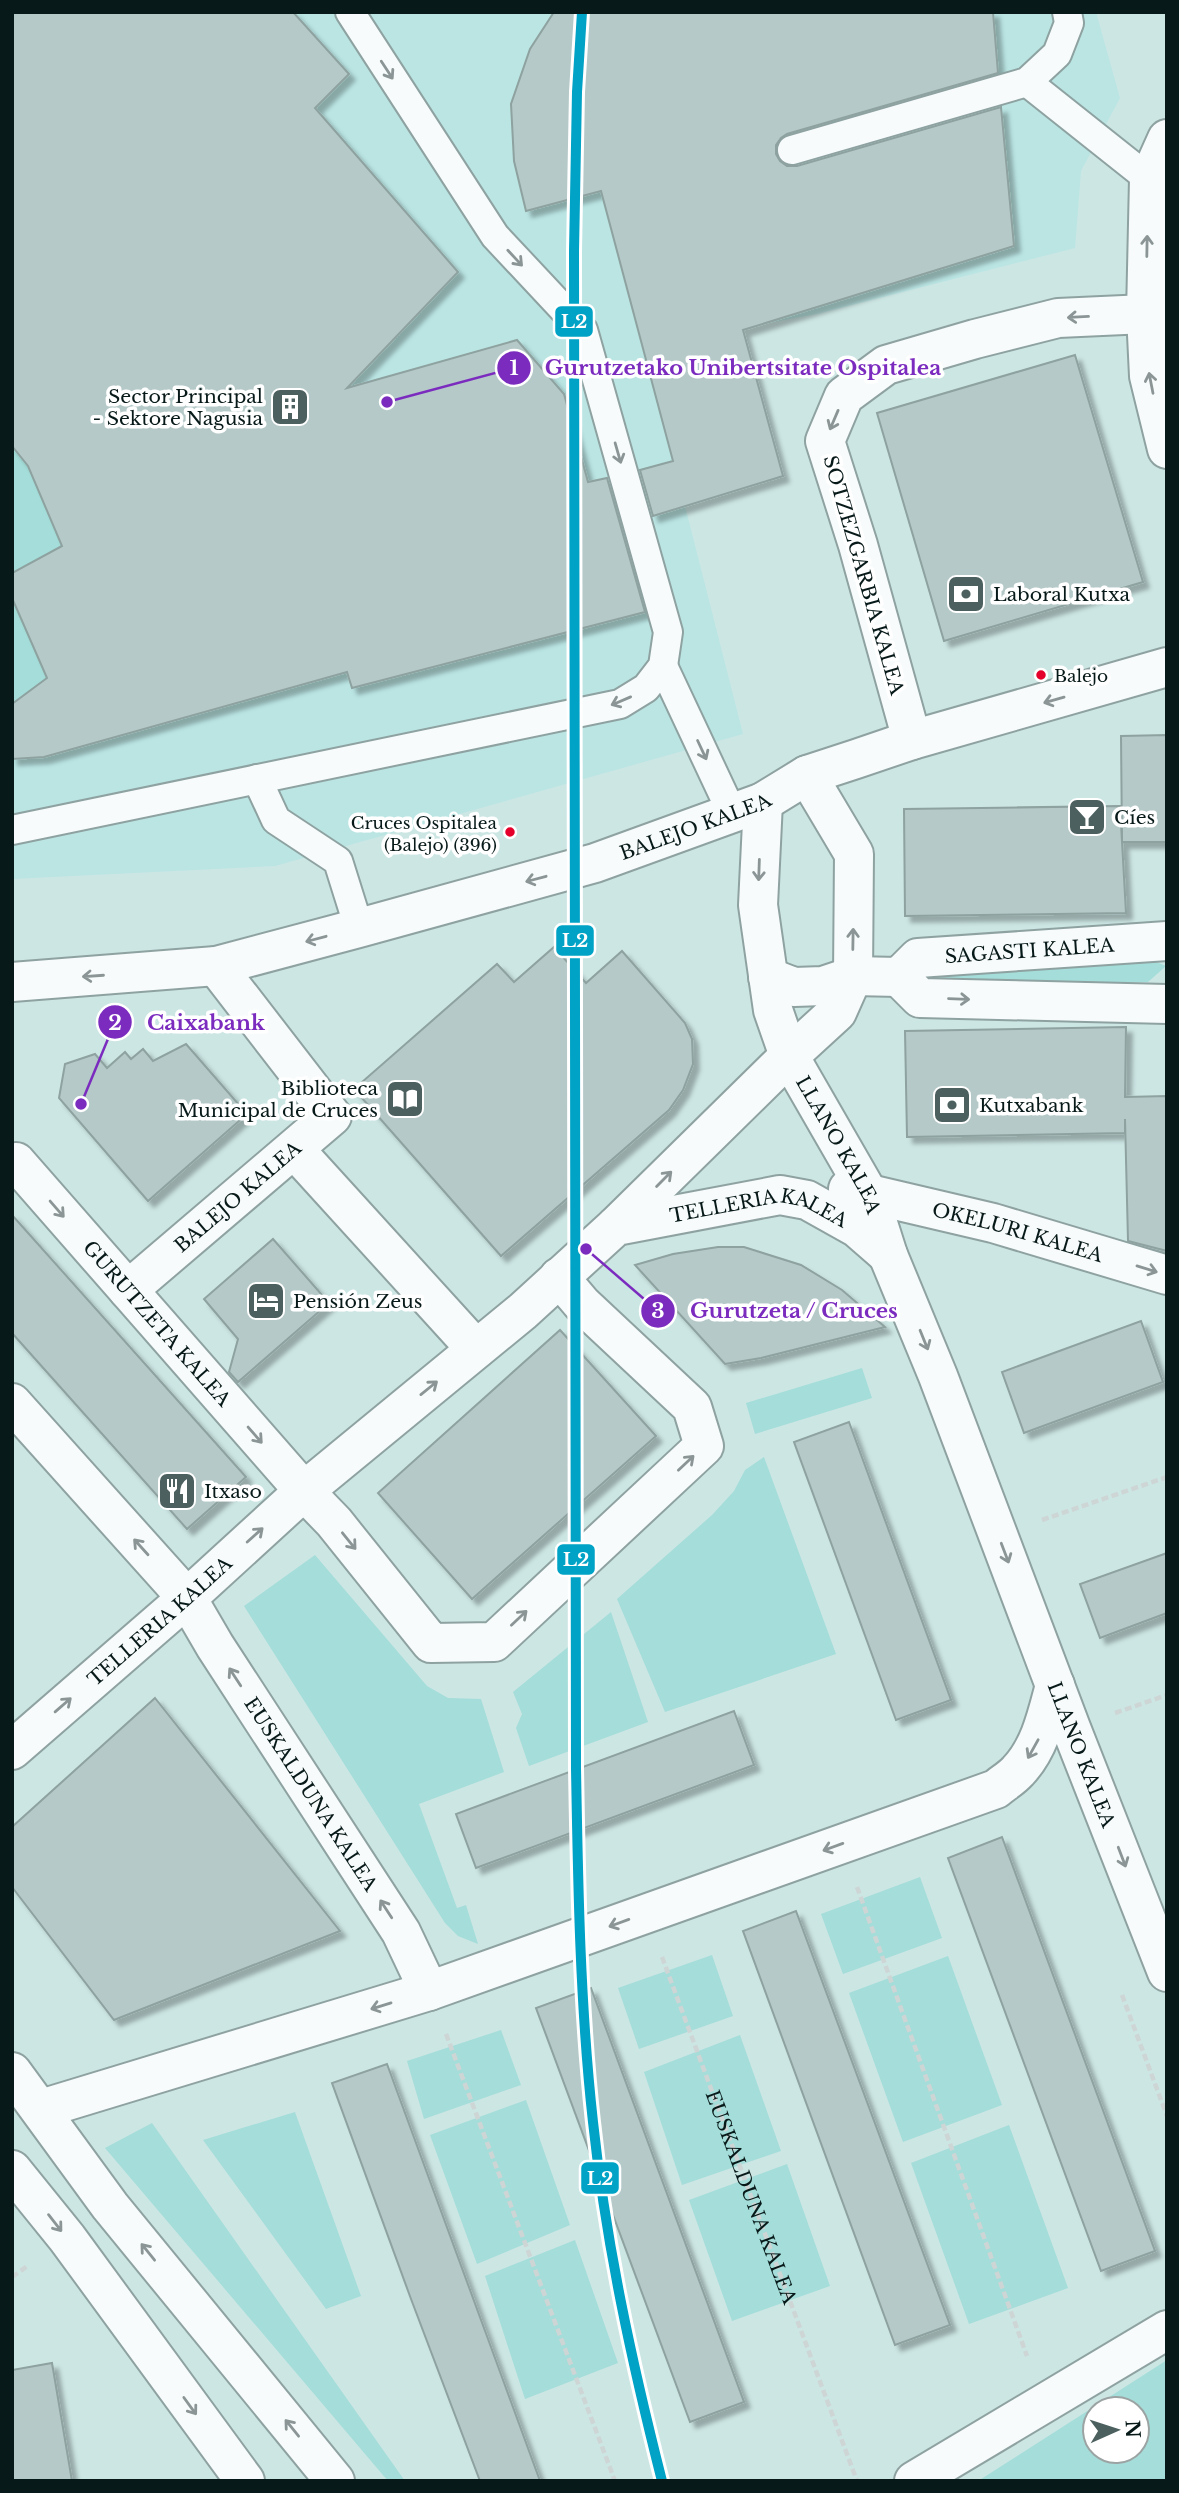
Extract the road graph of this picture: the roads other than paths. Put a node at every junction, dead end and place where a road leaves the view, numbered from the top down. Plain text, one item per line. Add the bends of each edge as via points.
1 (350, 12) edge
2 (1067, 12) edge
3 (1027, 82) junction
4 (1167, 139) edge
5 (792, 149) dead end
6 (1149, 179) junction
7 (1156, 315) edge
8 (1167, 449) edge
9 (663, 666) junction
10 (1167, 667) edge
11 (912, 740) junction
12 (807, 775) junction
13 (257, 779) junction
14 (747, 808) junction
15 (12, 830) edge
16 (359, 928) junction
17 (1167, 942) edge
18 (216, 966) junction
19 (853, 976) junction
20 (768, 977) junction
21 (899, 977) junction
22 (12, 982) edge
23 (1167, 1004) edge
24 (789, 1056) junction
25 (295, 1150) junction
26 (12, 1166) edge
27 (780, 1195) junction
28 (869, 1195) junction
29 (616, 1227) junction
30 (888, 1255) junction
31 (1167, 1275) edge
32 (559, 1277) junction
33 (128, 1290) junction
34 (476, 1349) junction
35 (12, 1403) edge
36 (304, 1491) junction
37 (187, 1598) junction
38 (1055, 1685) junction
39 (12, 1750) edge
40 (1167, 1972) edge
41 (429, 1991) junction
42 (12, 2071) edge
43 (41, 2109) junction
44 (12, 2170) edge
45 (1167, 2330) edge
46 (245, 2481) edge
47 (335, 2481) edge
48 (914, 2481) edge

1 -> 9 lane via 495,236 583,330 668,632
2 - 3 lane via 1069,23 1057,54
3 - 5 lane
3 - 6 lane
4 - 6 street
7 -> 6 street
8 -> 7 street via 1149,376
7 -> 11 street, SOTZEZGARBIA KALEA via 1058,318 975,339 886,365 844,396 825,441
9 -> 13 lane via 646,688 620,704
9 -> 14 lane
10 -> 11 street, BALEJO KALEA
11 - 12 street, BALEJO KALEA
12 - 14 street, BALEJO KALEA
19 -> 12 street, LLANO KALEA via 854,854
13 - 15 lane
13 - 16 lane via 276,820 338,861
14 -> 16 street, BALEJO KALEA via 595,863
14 -> 20 street
16 -> 18 street, BALEJO KALEA
17 - 21 street, SAGASTI KALEA via 918,958
18 -> 22 street, BALEJO KALEA
18 - 25 street, BALEJO KALEA via 331,1116
19 - 20 street via 823,986 794,987
19 - 21 street
19 - 24 street, LLANO KALEA via 837,1012
20 - 24 street via 772,1010
21 -> 23 street via 920,998
24 - 28 street, LLANO KALEA
29 -> 24 street, TELLERIA KALEA
25 - 33 street, BALEJO KALEA
25 - 34 street
26 -> 33 street, GURUTZETA KALEA via 16,1161
27 - 28 street, OKELURI KALEA via 840,1186
27 - 29 street, TELLERIA KALEA
27 - 30 street, TELLERIA KALEA via 807,1200 857,1228
28 - 30 street, LLANO KALEA
28 -> 31 street, OKELURI KALEA via 993,1223
29 - 32 street, TELLERIA KALEA
30 -> 38 street, LLANO KALEA
32 - 34 street, TELLERIA KALEA
36 -> 32 street via 431,1643 494,1642 704,1446 692,1406
33 -> 36 street, GURUTZETA KALEA
36 -> 34 street, TELLERIA KALEA
37 -> 35 street
37 -> 36 street, TELLERIA KALEA
39 -> 37 street, TELLERIA KALEA
41 -> 37 street, EUSKALDUNA KALEA via 401,1932
38 -> 40 street, LLANO KALEA
38 -> 41 street via 1044,1728 1029,1756 1018,1772 996,1789
41 -> 43 street
42 - 43 street
47 -> 43 street via 110,2206
44 -> 46 street
45 - 48 street

